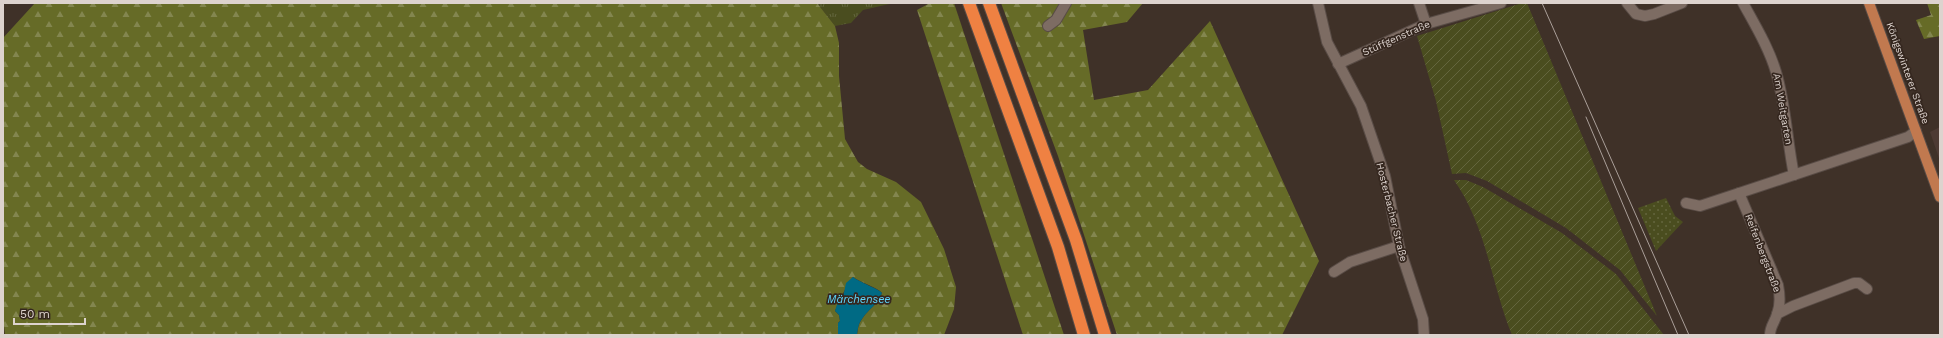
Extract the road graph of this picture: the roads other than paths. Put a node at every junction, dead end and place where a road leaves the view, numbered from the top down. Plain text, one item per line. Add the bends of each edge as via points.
1 (968, 3) edge
2 (989, 3) edge
3 (1066, 3) edge
4 (1318, 3) edge
5 (1419, 3) edge
6 (1501, 3) edge
7 (1627, 3) edge
8 (1682, 3) edge
9 (1743, 3) edge
10 (1869, 3) edge
11 (1426, 24) junction
12 (1048, 26) dead end
13 (1338, 64) junction
14 (1916, 131) junction
15 (1794, 175) junction
16 (1740, 193) junction
17 (1940, 197) edge
18 (1686, 203) dead end
19 (1399, 246) junction
20 (1334, 272) dead end
21 (1867, 289) dead end
22 (1777, 314) junction
23 (1084, 335) edge
24 (1105, 335) edge
25 (1424, 335) edge
26 (1770, 335) edge

1 - 23 highway via 1058,247
2 - 24 highway via 1076,240
3 - 12 street via 1056,20
4 - 13 street, Hosterbacher Straße via 1327,42
5 - 11 street
6 - 11 street, Stüffgenstraße
7 - 8 street via 1636,14 1645,16
9 - 15 street, Am Weitgarten via 1770,54 1776,71
10 - 14 main road, Königswinterer Straße
11 - 13 street, Stüffgenstraße
13 - 19 street, Hosterbacher Straße via 1361,106 1370,130 1384,176
14 - 15 street via 1908,137
14 - 17 main road, Königswinterer Straße
15 - 16 street
16 - 18 street via 1700,206
16 - 22 street, Reifenbergstraße via 1778,285 1780,298
19 - 20 street via 1350,262
19 - 25 street, Hosterbacher Straße via 1423,319
21 - 22 street via 1859,282 1854,283
22 - 26 street, Reifenbergstraße

